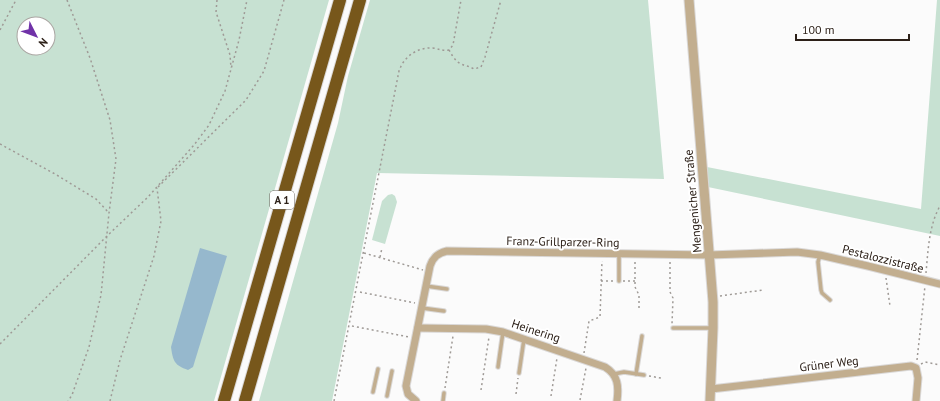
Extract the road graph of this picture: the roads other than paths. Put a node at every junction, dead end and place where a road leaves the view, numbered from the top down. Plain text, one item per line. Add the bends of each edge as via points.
1 (340, 0) edge
2 (360, 0) edge
3 (689, 0) edge
4 (619, 254) junction
5 (709, 255) junction
6 (820, 255) junction
7 (619, 281) dead end
8 (940, 284) edge
9 (426, 286) junction
10 (447, 289) dead end
11 (830, 300) dead end
12 (422, 306) junction
13 (444, 311) dead end
14 (418, 328) junction
15 (673, 328) road end
16 (713, 328) junction
17 (503, 332) junction
18 (642, 336) dead end
19 (524, 339) junction
20 (498, 367) dead end
21 (378, 369) dead end
22 (392, 372) dead end
23 (519, 373) road end
24 (614, 374) junction
25 (636, 374) junction
26 (644, 375) road end
27 (711, 389) junction
28 (373, 392) dead end
29 (444, 394) road end
30 (387, 396) dead end
31 (224, 401) edge
32 (245, 401) edge
33 (416, 401) edge
34 (443, 401) edge
35 (617, 401) edge
36 (710, 401) edge
37 (916, 401) edge

1 - 31 highway, A 1
2 - 32 highway, A 1
3 - 5 street, Mengenicher Straße
4 - 5 street, Franz-Grillparzer-Ring
4 - 7 lane
4 - 9 street, Franz-Grillparzer-Ring via 447,251 434,258
5 - 6 street, Pestalozzistraße via 776,252
5 - 16 street, Mengenicher Straße
6 - 8 street, Pestalozzistraße
6 - 11 lane via 818,262 821,290
9 - 10 lane
9 - 12 street
12 - 13 lane
12 - 14 street
14 - 17 street, Heinering via 490,329
14 - 33 street via 406,386 408,394
15 - 16 lane
16 - 27 street, Mengenicher Straße
17 - 19 street, Heinering
17 - 20 lane
18 - 25 lane
19 - 23 lane
19 - 24 street, Heinering via 605,366
21 - 28 lane
22 - 30 lane
24 - 25 lane
24 - 35 street via 618,381
25 - 26 lane
27 - 36 street, Mengenicher Straße
27 - 37 street, Grüner Weg via 911,366 916,368 918,378
29 - 34 lane

